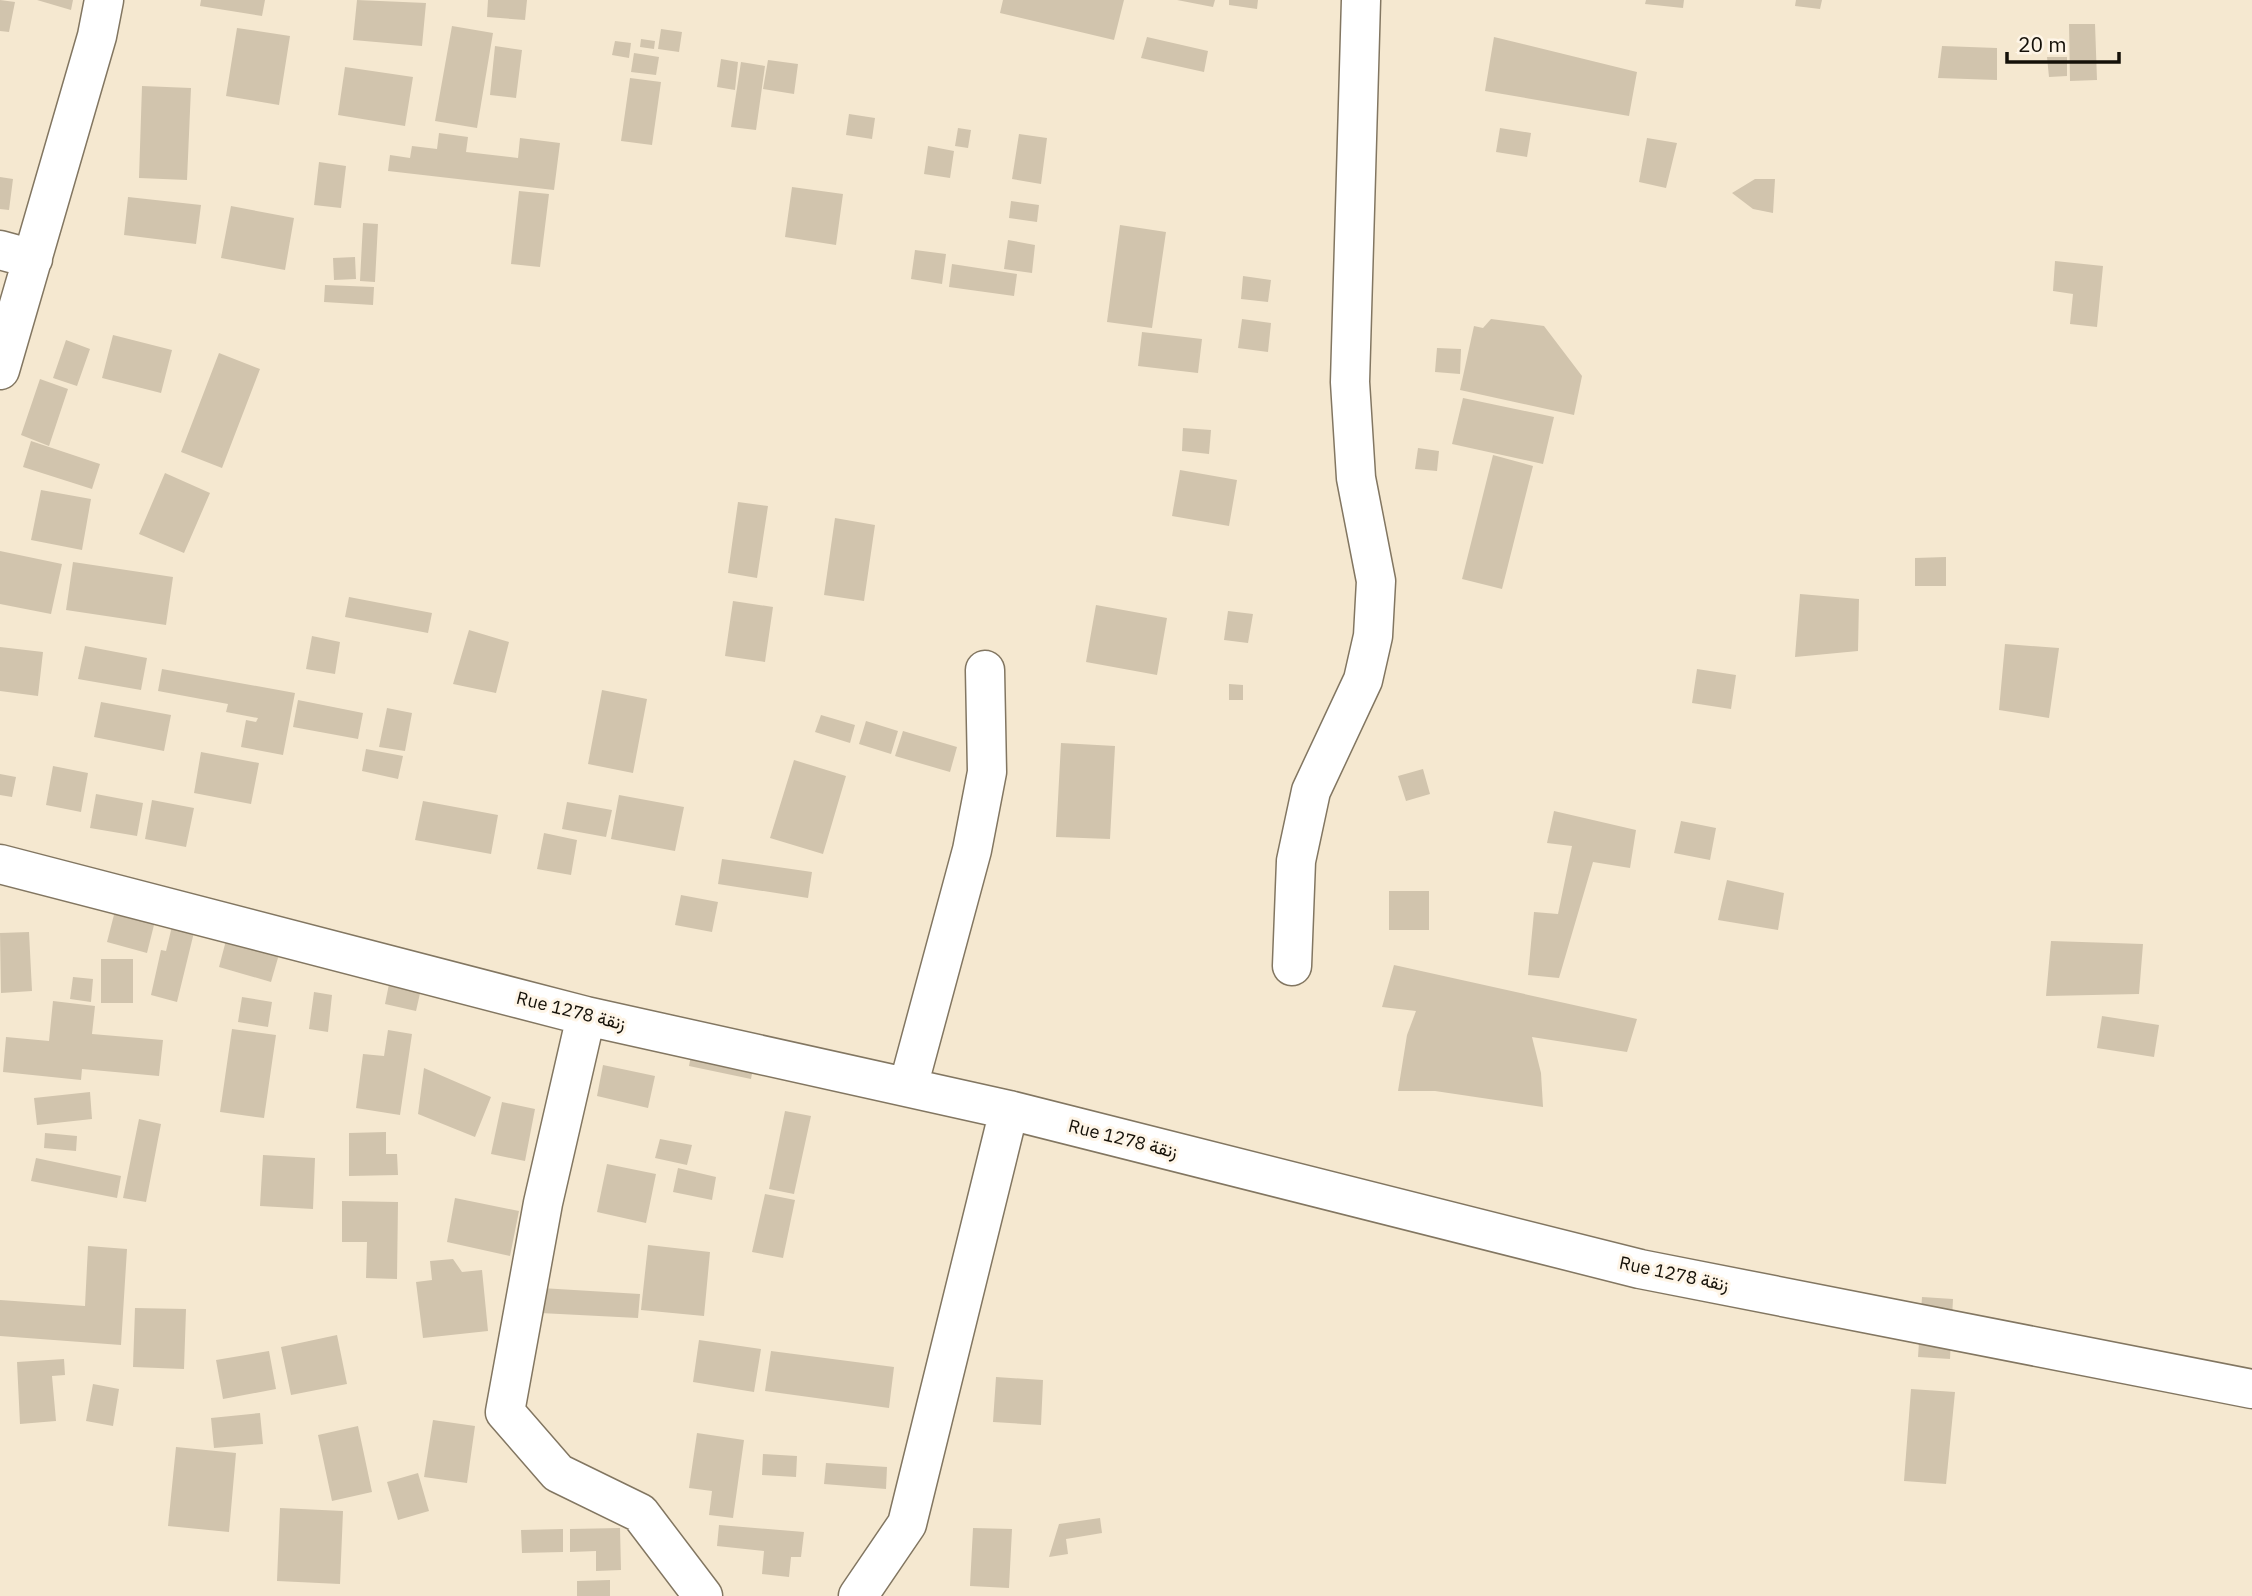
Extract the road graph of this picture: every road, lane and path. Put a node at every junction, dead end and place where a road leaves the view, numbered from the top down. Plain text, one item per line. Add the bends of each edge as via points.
1 (104, 0) edge
2 (1361, 0) edge
3 (16, 255) edge
4 (0, 370) edge
5 (985, 670) dead end
6 (0, 864) edge
7 (1292, 966) dead end
8 (586, 1016) junction
9 (908, 1087) junction
10 (1009, 1110) junction
11 (2252, 1389) edge
12 (703, 1596) edge
13 (858, 1596) edge

1 - 3 street via 97,36
2 - 7 street via 1350,382 1356,478 1376,581 1373,636 1363,680 1311,791 1296,861
3 - 4 street
5 - 9 street via 987,772 972,850
6 - 8 street, Rue 1278 زنقة
8 - 9 street, Rue 1278 زنقة
8 - 12 street via 543,1203 505,1412 558,1473 640,1513
9 - 10 street, Rue 1278 زنقة
10 - 11 street, Rue 1278 زنقة via 1640,1269
10 - 13 street via 907,1524

